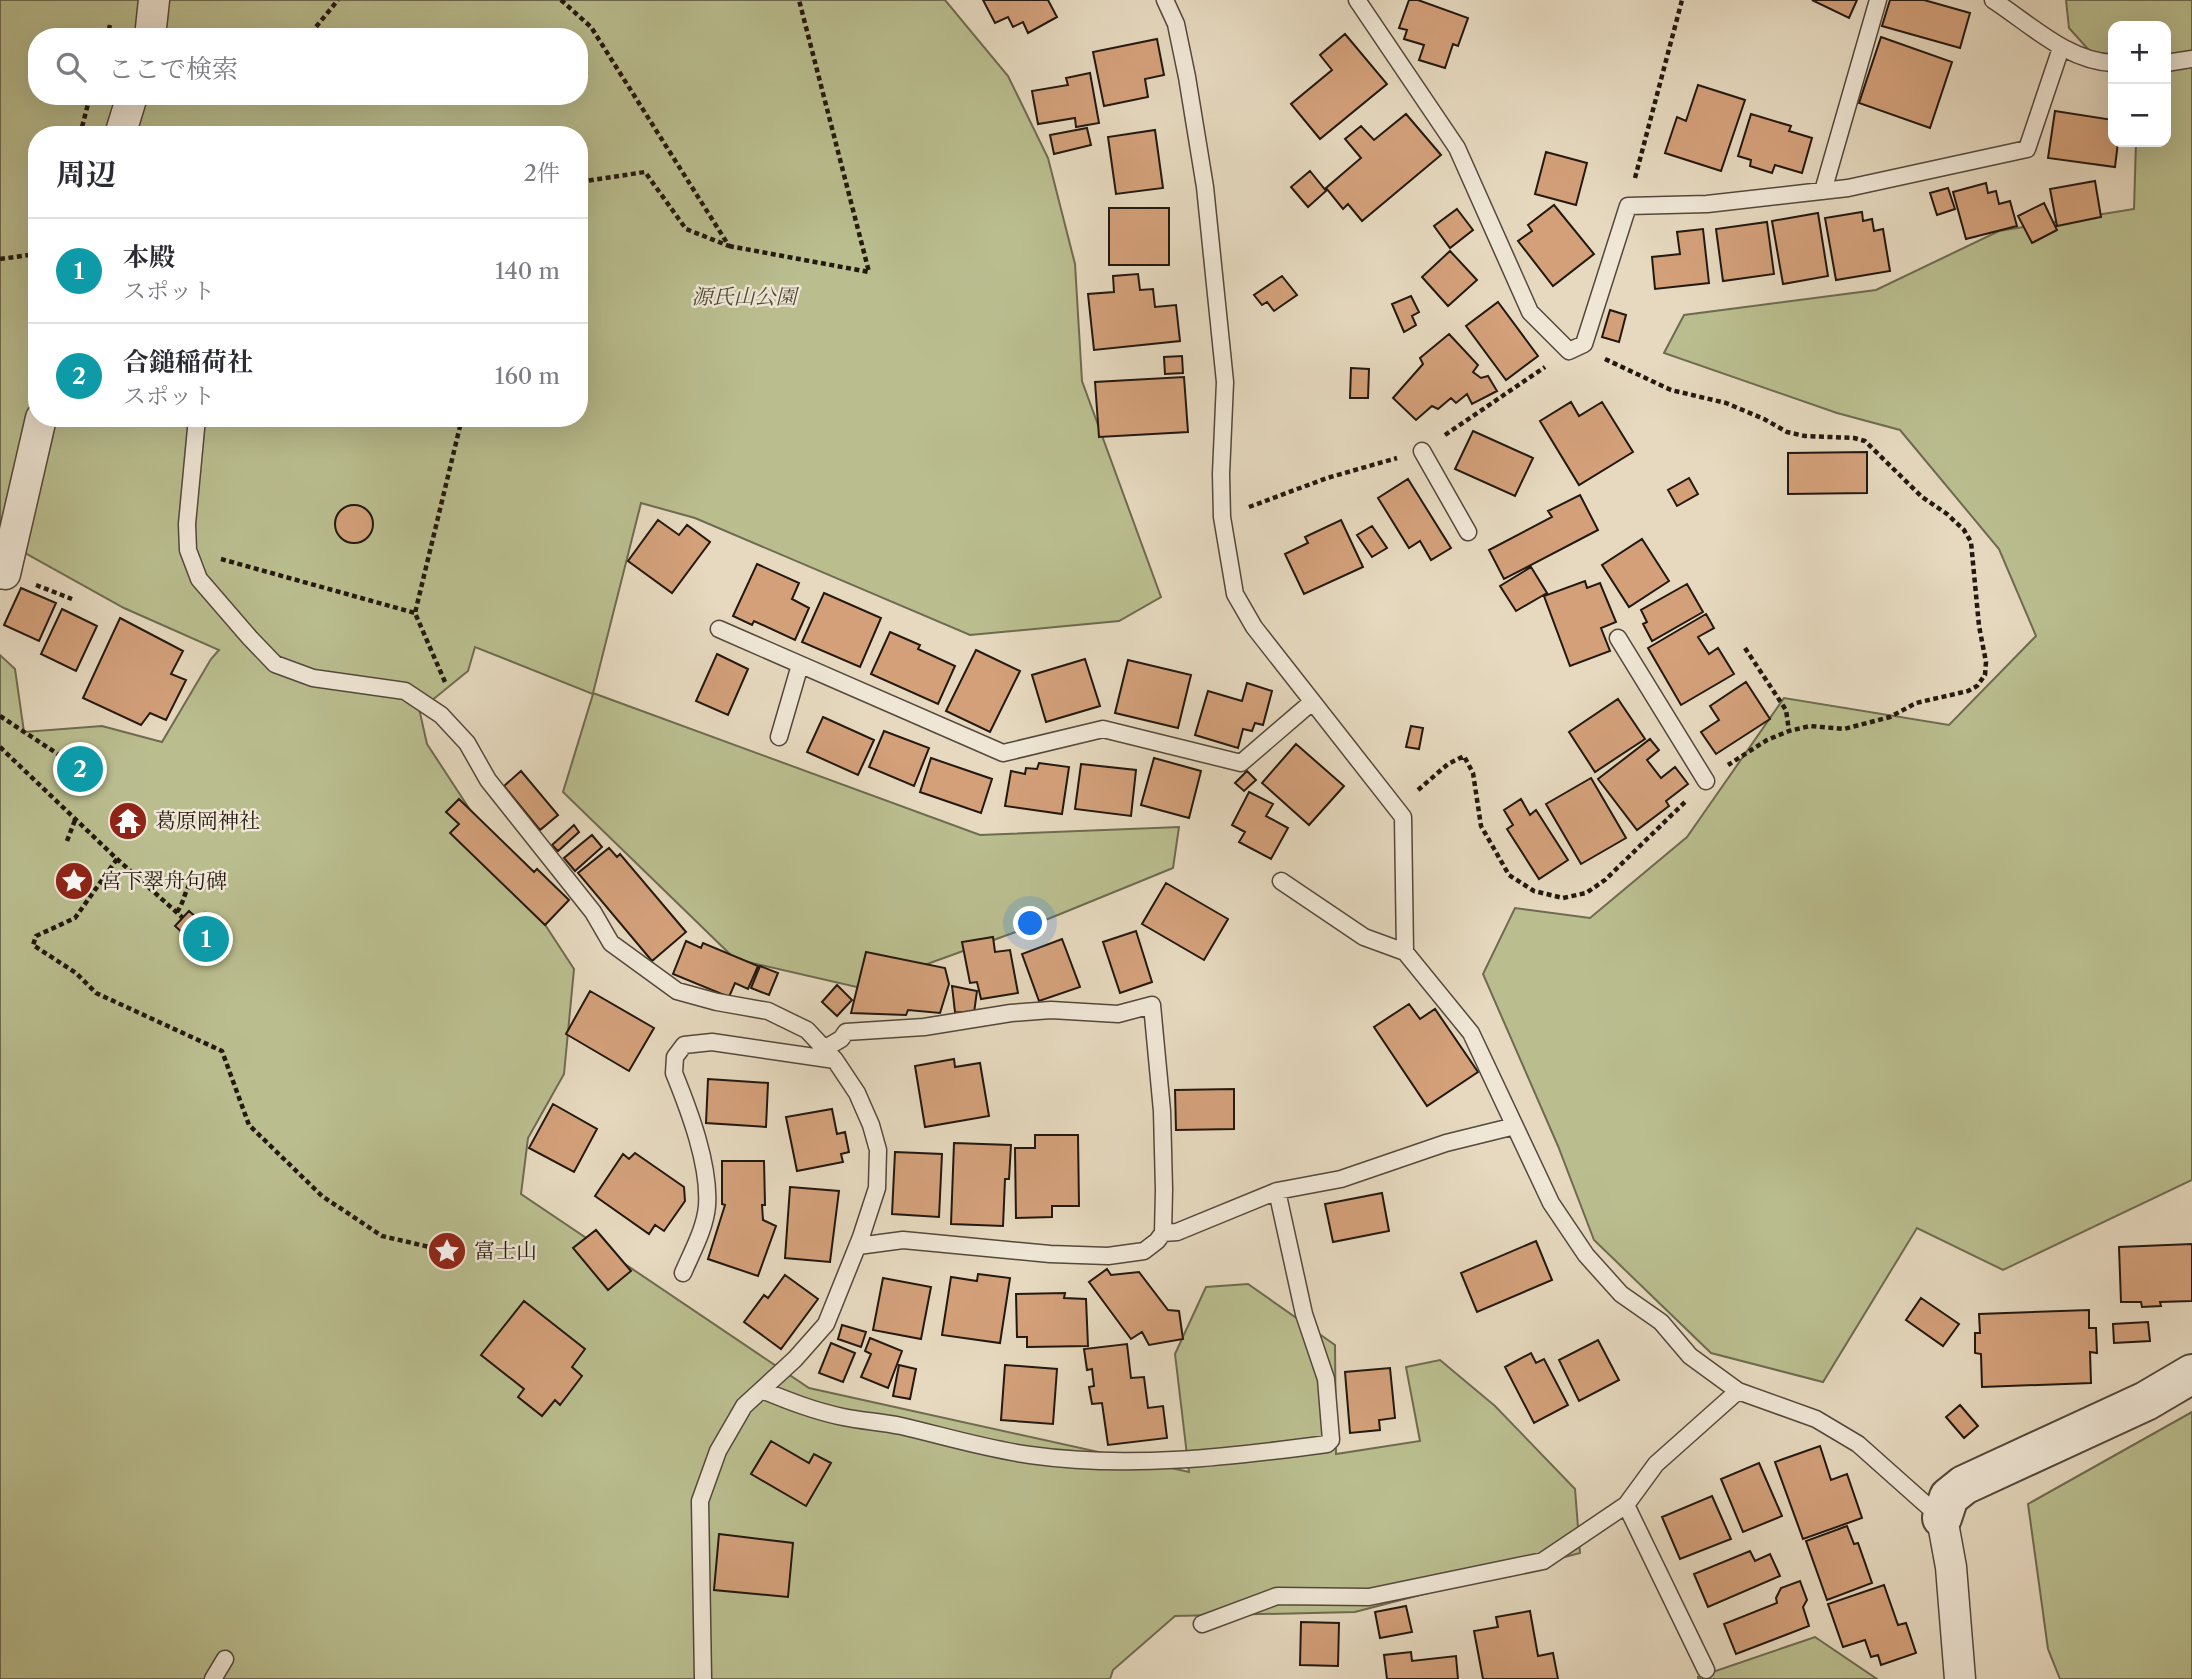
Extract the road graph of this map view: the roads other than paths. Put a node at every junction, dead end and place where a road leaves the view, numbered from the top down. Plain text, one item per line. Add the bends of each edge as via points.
1 (154, 0) edge
2 (1165, 0) edge
3 (1357, 0) edge
4 (1878, 0) edge
5 (1993, 0) edge
6 (151, 28) edge
7 (2061, 48) junction
8 (2192, 59) edge
9 (2171, 62) edge
10 (2108, 63) edge
11 (129, 105) edge
12 (123, 126) edge
13 (1823, 191) junction
14 (40, 427) edge
15 (196, 427) edge
16 (1422, 451) dead end
17 (1468, 532) dead end
18 (16, 578) road end
19 (719, 629) dead end
20 (1618, 638) dead end
21 (800, 665) junction
22 (1312, 702) junction
23 (779, 737) dead end
24 (1706, 781) road end
25 (1281, 881) dead end
26 (1405, 952) junction
27 (830, 1054) junction
28 (1515, 1126) junction
29 (1277, 1191) junction
30 (1163, 1233) junction
31 (858, 1246) junction
32 (683, 1273) dead end
33 (2192, 1374) edge
34 (762, 1390) junction
35 (1738, 1391) junction
36 (1626, 1505) junction
37 (1941, 1518) junction
38 (1202, 1624) dead end
39 (225, 1660) dead end
40 (1706, 1670) dead end
41 (213, 1679) edge
42 (703, 1679) edge
43 (1960, 1679) edge

1 - 6 street
2 - 22 lane via 1182,51 1205,187 1225,382 1222,517 1235,594 1254,628
3 - 13 lane via 1457,148 1530,312 1569,351 1584,344 1628,206 1707,204
4 - 13 lane
5 - 7 lane
7 - 10 lane
7 - 13 lane via 2027,149
8 - 9 lane
11 - 12 street
14 - 18 street
15 - 27 lane via 188,550 199,579 275,664 313,678 405,691 441,715 467,743 488,780 593,912 611,943 677,991 768,1011 807,1030
16 - 17 lane
19 - 21 lane
20 - 24 lane
21 - 22 lane via 1003,753 1103,729 1241,763
21 - 23 lane
22 - 26 lane via 1403,817
25 - 26 lane via 1364,937
26 - 28 lane via 1471,1033
27 - 30 lane via 846,1032 1051,1010 1118,1014 1152,1005 1162,1111
27 - 31 lane via 857,1093 878,1150 877,1188
27 - 32 lane via 712,1042 684,1045 675,1057 674,1073 704,1164 707,1205
28 - 29 lane via 1446,1143 1340,1179
28 - 35 lane via 1551,1203 1586,1255 1621,1294 1661,1322 1689,1356
29 - 30 lane via 1177,1232
29 - 34 lane via 1304,1314 1326,1379 1331,1429 1327,1444 1181,1459 1101,1462 1032,1456 845,1418
30 - 31 lane via 1144,1251 1108,1256 903,1240
31 - 34 lane via 826,1324
33 - 37 street via 2146,1401 1964,1485 1949,1497
34 - 42 lane via 744,1406 718,1451 700,1501
35 - 36 lane via 1656,1464
35 - 37 lane via 1816,1419 1858,1444
36 - 38 lane via 1543,1561 1369,1597 1277,1596
36 - 40 lane
37 - 43 street via 1951,1567
39 - 41 lane

